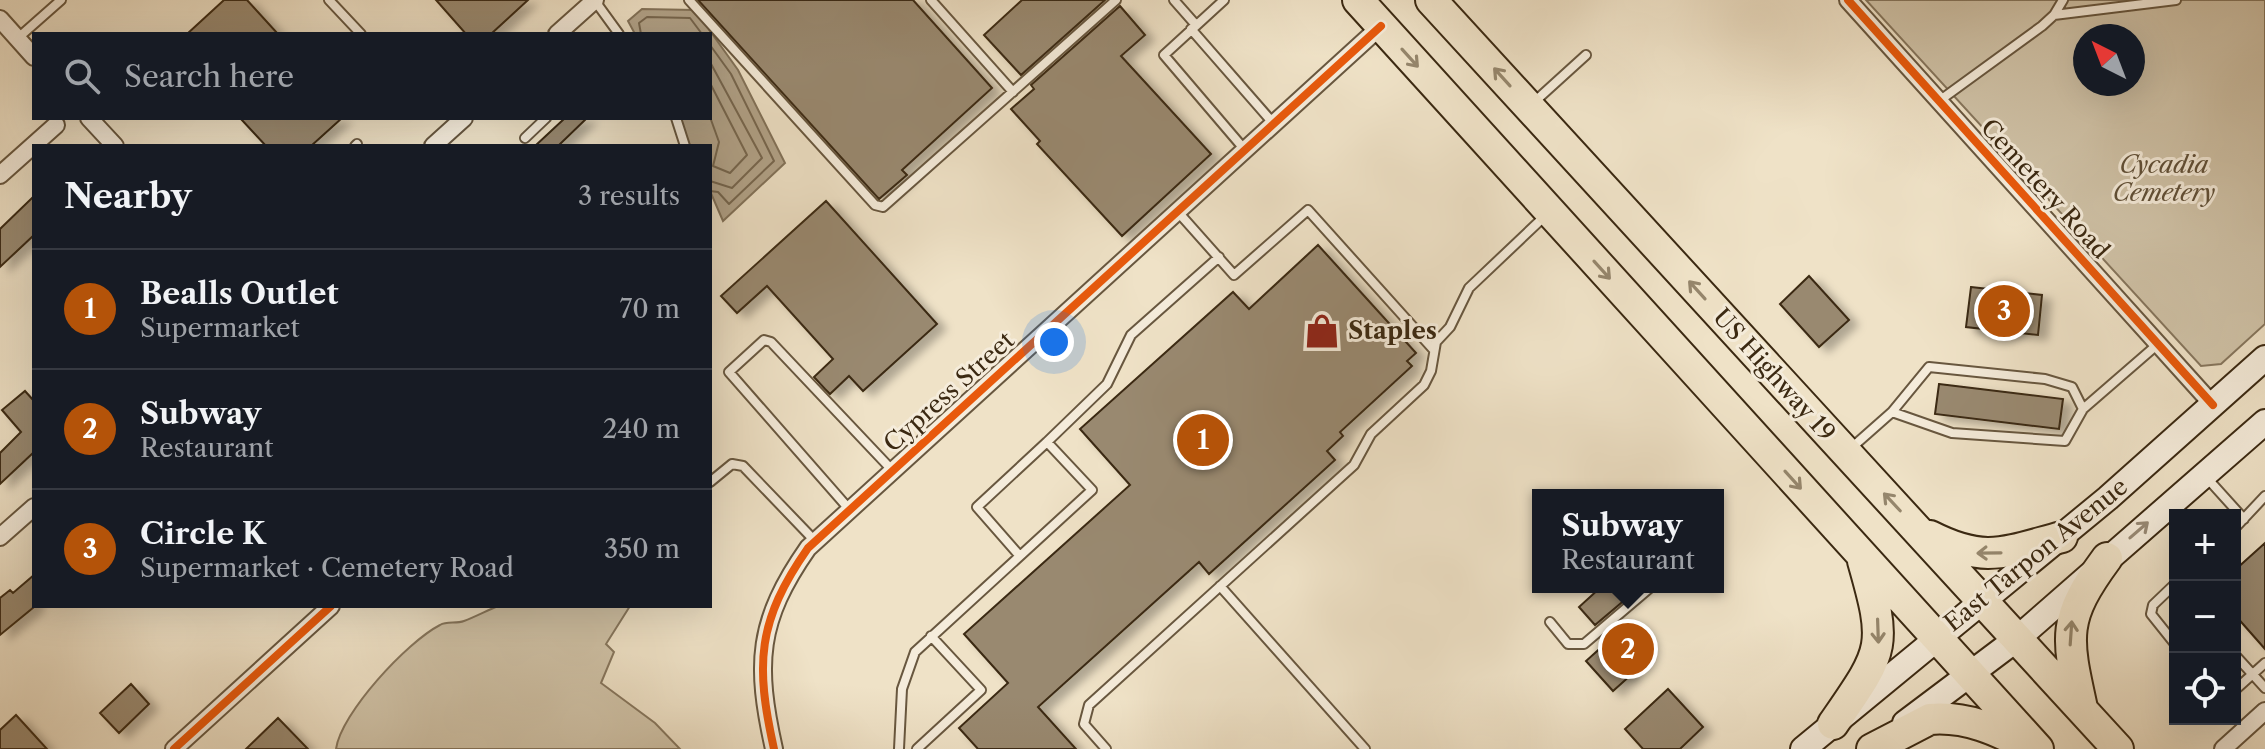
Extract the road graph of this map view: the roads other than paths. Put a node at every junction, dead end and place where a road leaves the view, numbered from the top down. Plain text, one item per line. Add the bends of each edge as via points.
1 (61, 0) edge
2 (329, 0) edge
3 (594, 0) edge
4 (689, 0) edge
5 (931, 0) edge
6 (1116, 0) edge
7 (1174, 0) edge
8 (1224, 0) edge
9 (1358, 0) edge
10 (1431, 0) edge
11 (1848, 0) edge
12 (2063, 0) edge
13 (2176, 0) edge
14 (2054, 15) junction
15 (0, 19) edge
16 (1381, 26) junction
17 (1194, 27) junction
18 (359, 32) edge
19 (559, 32) edge
20 (618, 32) edge
21 (17, 39) junction
22 (32, 55) edge
23 (1586, 55) dead end
24 (1013, 92) junction
25 (1939, 101) junction
26 (1529, 107) junction
27 (91, 120) edge
28 (462, 120) edge
29 (544, 120) edge
30 (677, 120) edge
31 (1274, 124) junction
32 (56, 125) dead end
33 (525, 138) dead end
34 (35, 144) edge
35 (113, 144) edge
36 (435, 144) edge
37 (684, 144) edge
38 (32, 146) edge
39 (1245, 150) junction
40 (0, 175) edge
41 (1178, 212) junction
42 (1549, 212) junction
43 (1219, 257) junction
44 (2158, 344) junction
45 (1433, 349) junction
46 (2265, 358) edge
47 (2213, 405) junction
48 (2083, 409) junction
49 (1892, 412) junction
50 (2265, 422) edge
51 (1047, 442) junction
52 (1846, 453) junction
53 (892, 470) junction
54 (2204, 474) junction
55 (712, 480) edge
56 (2265, 496) edge
57 (32, 509) edge
58 (849, 509) junction
59 (2244, 519) junction
60 (2241, 522) edge
61 (1919, 531) junction
62 (0, 537) edge
63 (2062, 537) junction
64 (815, 541) junction
65 (1019, 555) junction
66 (1861, 555) junction
67 (2107, 558) junction
68 (1220, 586) junction
69 (2169, 591) edge
70 (1644, 593) edge
71 (1984, 599) junction
72 (329, 608) edge
73 (1550, 622) dead end
74 (931, 636) junction
75 (1937, 636) junction
76 (2169, 636) edge
77 (2018, 638) junction
78 (2241, 662) edge
79 (2265, 663) edge
80 (1970, 673) junction
81 (2252, 674) junction
82 (2241, 684) edge
83 (2265, 688) edge
84 (2082, 709) junction
85 (2265, 711) edge
86 (1833, 724) junction
87 (926, 741) junction
88 (174, 749) edge
89 (774, 749) edge
90 (899, 749) edge
91 (917, 749) edge
92 (933, 749) edge
93 (1106, 749) edge
94 (1365, 749) edge
95 (1803, 749) edge
96 (1871, 749) edge
97 (2035, 749) edge
98 (2118, 749) edge
99 (2223, 749) edge

1 - 21 lane
2 - 18 lane
3 - 19 street
3 - 20 lane
4 - 24 lane via 875,205 890,204
5 - 24 lane
6 - 24 lane
7 - 17 lane
8 - 17 lane
9 - 16 highway
26 -> 10 highway, US Highway 19
11 - 25 street, Cemetery Road
12 - 14 lane
13 - 14 lane
14 - 25 lane
15 - 21 street
16 - 31 street, Cypress Street
16 -> 42 highway
17 - 31 lane
17 - 39 lane via 1164,55
21 - 22 street
23 - 26 lane
25 - 44 street, Cemetery Road
52 -> 26 highway, US Highway 19
27 - 35 street
28 - 36 street
29 - 33 lane
30 - 37 lane
31 - 39 street, Cypress Street
32 - 34 street
38 - 40 street
39 - 41 street, Cypress Street
41 - 43 lane
41 - 53 street, Cypress Street
42 - 45 lane via 1479,276
42 -> 66 highway
43 - 45 lane via 1234,275 1308,210
43 - 51 lane via 1131,335 1107,384
44 - 47 street, Cemetery Road
44 - 48 lane
45 - 68 lane via 1424,385 1371,434 1359,460
46 - 47 main road, East Tarpon Avenue
47 - 63 main road, East Tarpon Avenue
48 - 49 lane via 2065,441 1952,433
48 - 49 lane via 2072,387 2045,379 1929,367
49 - 52 lane
50 - 54 main road, East Tarpon Avenue
51 - 65 lane via 977,507
51 - 65 lane via 1092,490
61 -> 52 highway, US Highway 19
53 - 58 street, Cypress Street
53 - 58 lane via 771,342 757,344 729,372
54 - 59 lane
67 -> 54 main road, East Tarpon Avenue
55 - 64 lane via 732,464 743,466
56 - 59 lane
57 - 62 street
58 - 64 street, Cypress Street
59 - 60 lane
63 -> 61 highway via 1991,556 1958,550
61 - 71 highway, US Highway 19
63 - 71 main road, East Tarpon Avenue
64 - 89 street, Cypress Street via 781,588 767,628 761,694
65 - 74 lane
66 - 75 highway
66 -> 86 highway via 1877,611 1879,641 1873,666
67 - 77 main road, East Tarpon Avenue
84 -> 67 highway via 2069,626 2081,592
68 - 93 lane via 1089,705 1084,724
68 - 94 lane
69 - 76 lane via 2153,605 2151,614
70 - 73 lane via 1584,644 1568,644
71 - 75 main road, East Tarpon Avenue
71 - 77 highway, US Highway 19
72 - 88 street
74 - 87 lane via 981,690
74 - 90 lane via 915,652 902,689
75 - 80 highway
75 - 86 main road, East Tarpon Avenue
77 - 80 main road, East Tarpon Avenue
77 - 84 highway, US Highway 19
78 - 81 lane
79 - 81 lane
80 - 96 main road, East Tarpon Avenue
80 - 97 highway
81 - 82 lane
81 - 83 lane
84 - 98 highway, US Highway 19
85 - 99 street
86 - 95 main road, East Tarpon Avenue
87 - 91 lane
87 - 92 lane
96 - 97 highway via 1941,718 1979,723

